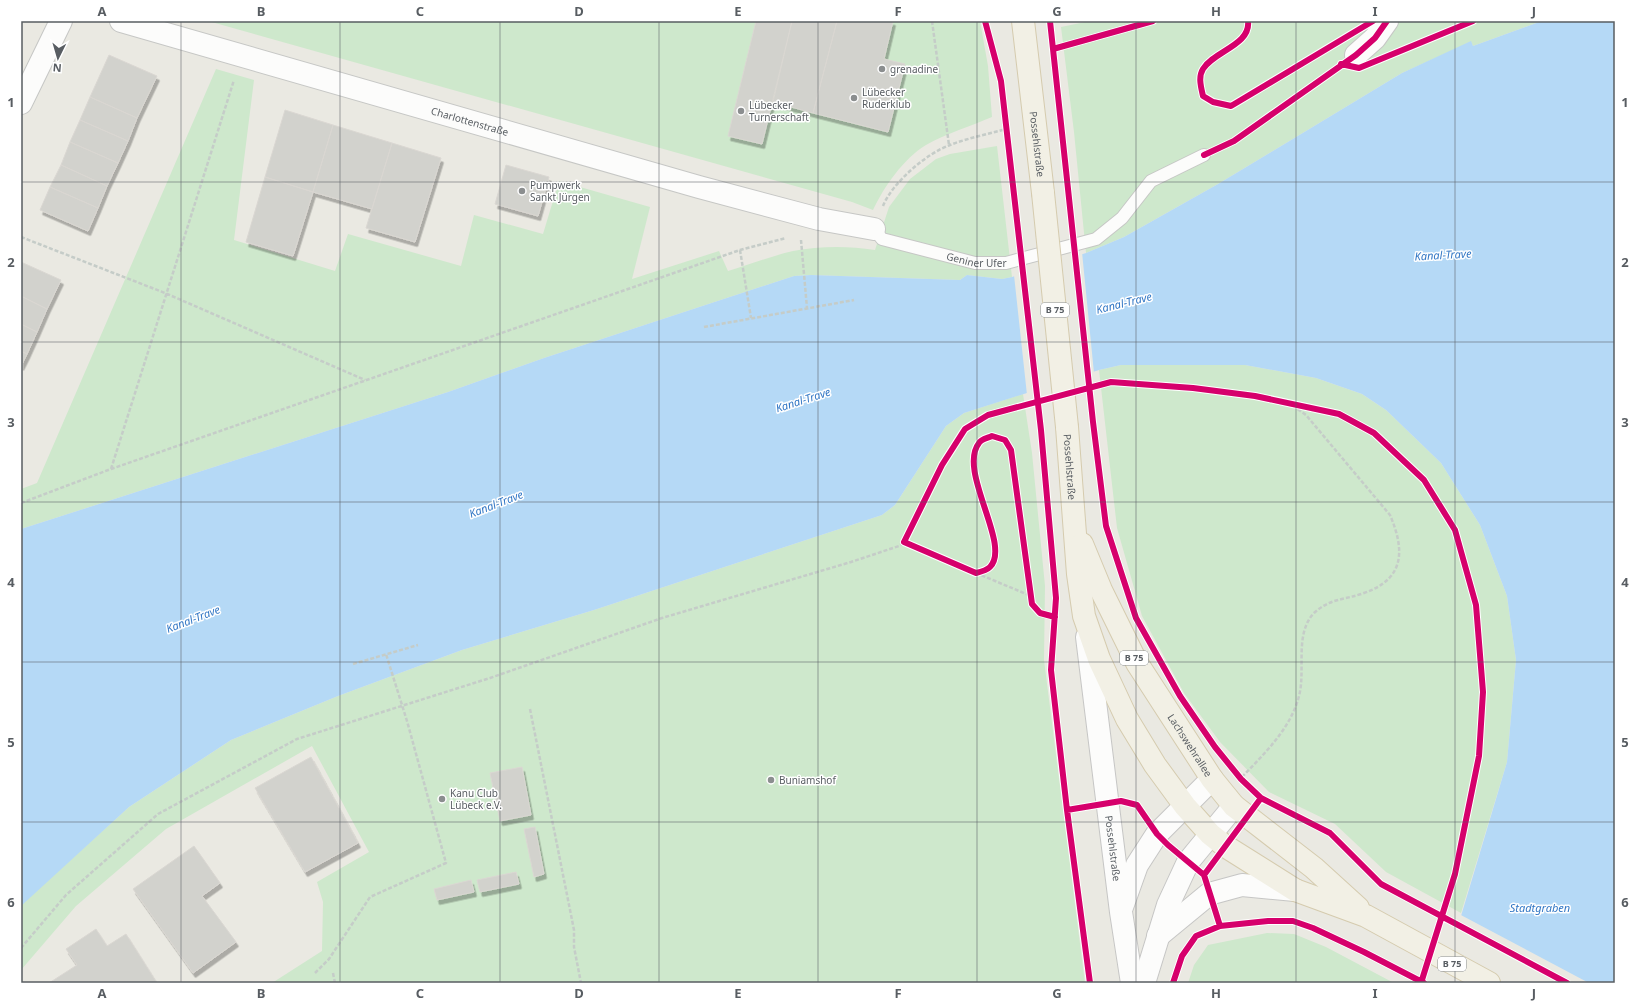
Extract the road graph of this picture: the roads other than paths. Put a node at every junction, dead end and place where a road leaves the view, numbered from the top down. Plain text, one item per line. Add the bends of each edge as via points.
1 (61, 21) edge
2 (121, 21) edge
3 (1024, 21) edge
4 (1386, 21) edge
5 (1348, 48) road end
6 (21, 103) edge
7 (1204, 155) dead end
8 (819, 219) joint
9 (874, 229) joint
10 (1076, 527) junction
11 (1084, 616) junction
12 (1212, 779) junction
13 (1185, 806) junction
14 (1234, 806) junction
15 (1210, 834) junction
16 (1295, 890) junction
17 (1121, 912) junction
18 (1366, 916) junction
19 (1158, 936) junction
20 (1132, 983) edge
21 (1144, 983) edge
22 (1489, 983) edge

1 - 6 street
2 - 8 street, Charlottenstraße
3 - 10 main road, Possehlstraße / B 75, bridge
4 - 5 street via 1375,38
7 - 9 lane, Geniner Ufer via 1152,182 1122,218 1096,239 1006,263 975,263 882,239
8 - 9 street, Geniner Ufer
10 - 11 main road, Possehlstraße / B 75 via 1078,574
10 - 12 main road, Lachswehrallee / B 75 via 1101,590 1137,663
11 - 13 main road, Lachswehrallee / B 75 via 1099,659 1127,719 1155,765
11 - 17 street, Possehlstraße
12 - 13 street, Possehlstraße
12 - 14 main road, Lachswehrallee / B 75
13 - 15 main road, Lachswehrallee / B 75
13 - 17 street, Possehlstraße via 1157,834 1137,865
14 - 15 street
14 - 18 main road, Lachswehrallee / B 75 via 1314,868
15 - 16 main road, Lachswehrallee / B 75
15 - 19 street via 1188,862 1170,900
16 - 18 main road, Lachswehrallee / B 75
16 - 19 street via 1242,885 1209,894
17 - 20 street, Possehlstraße
18 - 22 main road, Lachswehrallee / B 75
19 - 21 street

